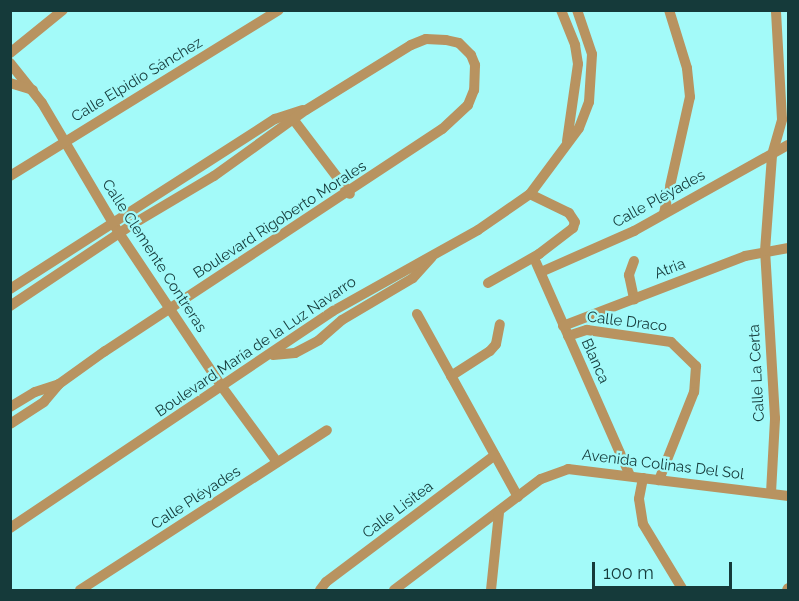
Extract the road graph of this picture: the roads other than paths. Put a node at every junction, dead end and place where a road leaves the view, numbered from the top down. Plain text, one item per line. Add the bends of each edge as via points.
1 (63, 10) edge
2 (279, 10) edge
3 (561, 10) edge
4 (577, 10) edge
5 (669, 10) edge
6 (776, 10) edge
7 (10, 52) edge
8 (10, 63) edge
9 (10, 83) edge
10 (33, 90) junction
11 (292, 117) junction
12 (567, 141) junction
13 (64, 142) junction
14 (789, 145) edge
15 (772, 155) junction
16 (10, 176) edge
17 (350, 194) junction
18 (530, 194) junction
19 (664, 213) junction
20 (112, 221) junction
21 (119, 233) junction
22 (789, 248) edge
23 (765, 251) junction
24 (64, 255) junction
25 (534, 258) junction
26 (634, 261) dead end
27 (72, 266) junction
28 (541, 272) junction
29 (488, 283) dead end
30 (10, 289) edge
31 (634, 299) junction
32 (10, 306) edge
33 (170, 309) junction
34 (417, 314) dead end
35 (500, 324) dead end
36 (566, 331) junction
37 (451, 376) junction
38 (59, 384) junction
39 (222, 387) junction
40 (10, 407) edge
41 (10, 424) edge
42 (327, 430) dead end
43 (495, 455) junction
44 (277, 462) junction
45 (630, 476) junction
46 (643, 478) junction
47 (659, 480) junction
48 (771, 493) junction
49 (789, 496) edge
50 (518, 497) junction
51 (499, 513) junction
52 (10, 528) edge
53 (84, 590) edge
54 (320, 591) edge
55 (394, 591) edge
56 (491, 591) edge
57 (682, 591) edge

1 - 7 street
2 - 13 street, Calle Elpidio Sánchez
3 - 12 street, Boulevard María de la Luz Navarro via 578,64
4 - 12 street, Boulevard María de la Luz Navarro via 592,54 593,77 579,128
5 - 19 street via 687,68 690,98
6 - 15 street via 782,119
8 - 10 street, Calle Clemente Contreras
9 - 10 street
10 - 13 street, Calle Clemente Contreras
11 - 17 street
11 - 17 street, Boulevard Rigoberto Morales via 426,39 459,44 471,55 476,76 468,105 442,129
11 - 20 street via 275,119
11 - 21 street via 214,176
12 - 18 street, Boulevard María de la Luz Navarro
13 - 16 street, Calle Elpidio Sánchez
13 - 20 street, Calle Clemente Contreras
14 - 15 street, Calle Pléyades
15 - 19 street, Calle Pléyades
15 - 23 street
17 - 33 street, Boulevard Rigoberto Morales
18 - 25 street via 559,206 575,222 568,234
18 - 39 street, Boulevard María de la Luz Navarro via 478,230 333,311
19 - 28 street, Calle Pléyades via 595,250
20 - 21 street, Calle Clemente Contreras
20 - 24 street
21 - 27 street
21 - 33 street, Calle Clemente Contreras
22 - 23 street, Atria
23 - 31 street, Atria
23 - 48 street, Calle La Certa via 775,418
24 - 27 street
24 - 30 street
25 - 28 street, Blanca
25 - 29 street
26 - 31 street via 629,275
27 - 32 street
28 - 36 street, Blanca
31 - 36 street, Atria
33 - 38 street, Boulevard Rigoberto Morales
33 - 39 street, Calle Clemente Contreras
34 - 37 street
35 - 37 street via 496,344 490,351
36 - 45 street, Blanca
36 - 47 street, Calle Draco via 587,330 671,342 696,366 694,392
37 - 43 street
38 - 40 street, Boulevard Rigoberto Morales
38 - 41 street, Boulevard Rigoberto Morales via 44,402
39 - 44 street, Calle Clemente Contreras
39 - 52 street, Boulevard María de la Luz Navarro
42 - 44 street, Calle Pléyades
43 - 50 street
43 - 54 street, Calle Lisitea via 326,582
44 - 53 street, Calle Pléyades
45 - 46 street, Avenida Colinas Del Sol
45 - 50 street, Avenida Colinas Del Sol via 568,468 541,479
46 - 47 street, Avenida Colinas Del Sol
46 - 57 street via 639,499 643,524
47 - 48 street, Avenida Colinas Del Sol
48 - 49 street, Avenida Colinas Del Sol
50 - 51 street, Avenida Colinas Del Sol
51 - 55 street, Avenida Colinas Del Sol
51 - 56 street

